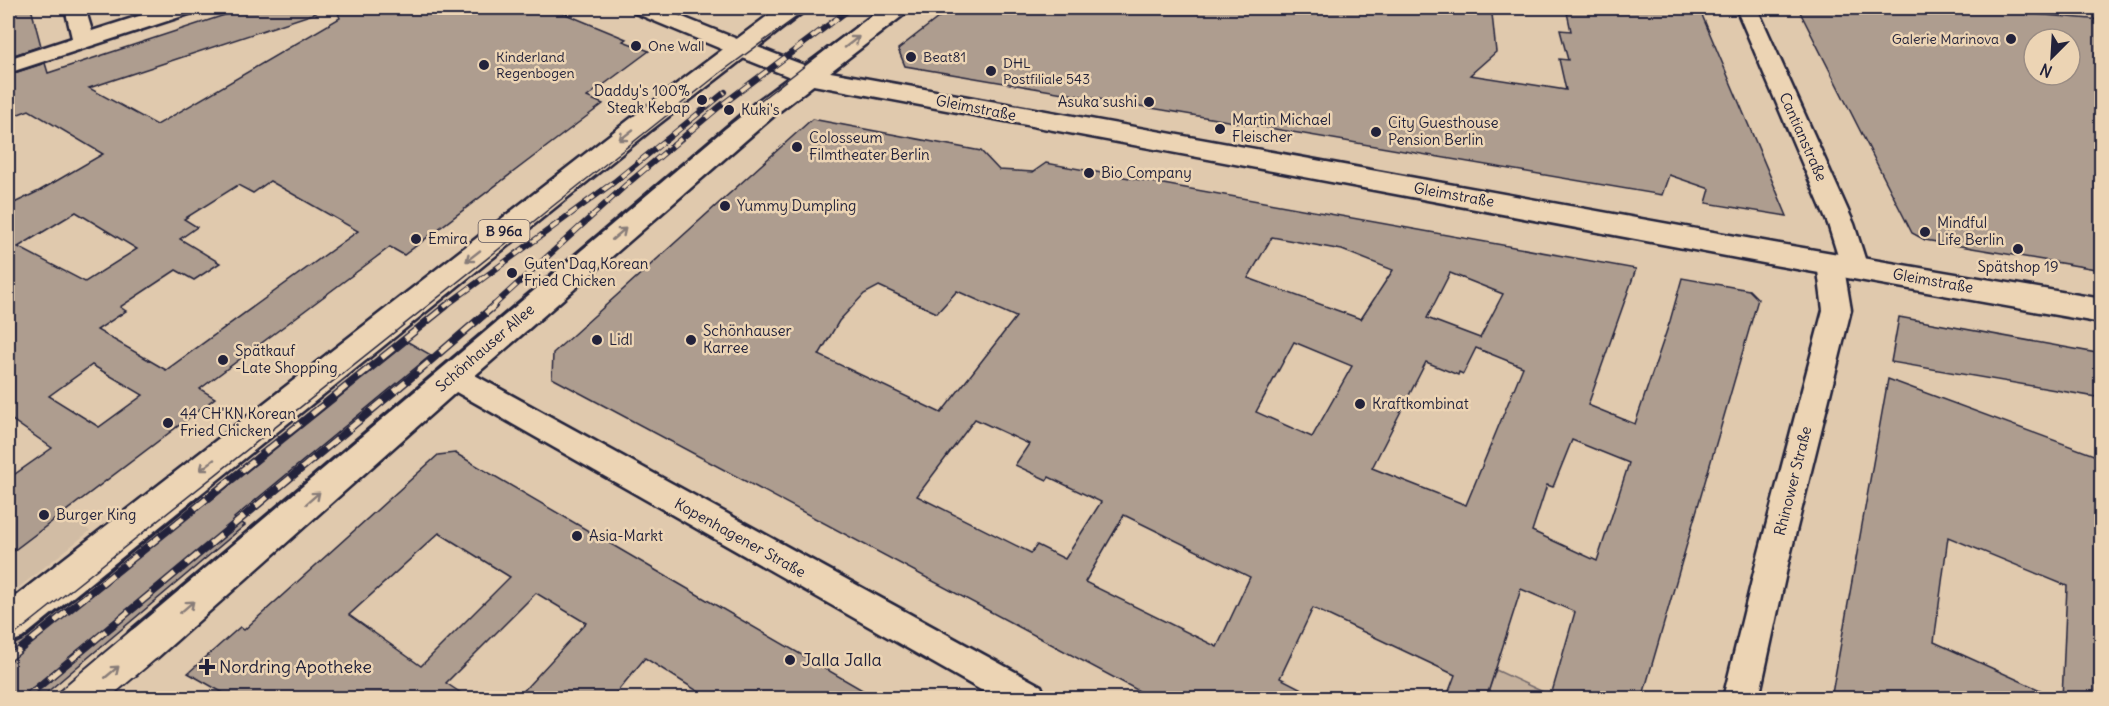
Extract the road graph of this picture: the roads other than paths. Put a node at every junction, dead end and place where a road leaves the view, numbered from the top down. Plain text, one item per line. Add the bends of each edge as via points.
1 (75, 8) edge
2 (184, 8) edge
3 (643, 8) edge
4 (793, 8) edge
5 (897, 8) edge
6 (1746, 8) edge
7 (84, 40) junction
8 (739, 48) junction
9 (8, 66) edge
10 (808, 76) junction
11 (1842, 265) junction
12 (2102, 311) edge
13 (452, 376) junction
14 (8, 625) edge
15 (80, 699) edge
16 (1028, 699) edge
17 (1741, 699) edge

1 - 7 street
2 - 7 street
3 - 8 street
4 - 8 main road, B 96a
10 -> 5 main road, Schönhauser Allee
6 - 11 street, Cantianstraße via 1841,224
7 - 9 street
8 - 10 main road, Gleimstraße
8 -> 14 main road, B 96a
10 - 11 main road, Gleimstraße
13 -> 10 main road, Schönhauser Allee
11 - 12 main road, Gleimstraße
11 - 17 street, Rhinower Straße via 1837,310
15 -> 13 main road, Schönhauser Allee, bridge
13 - 16 street, Kopenhagener Straße

